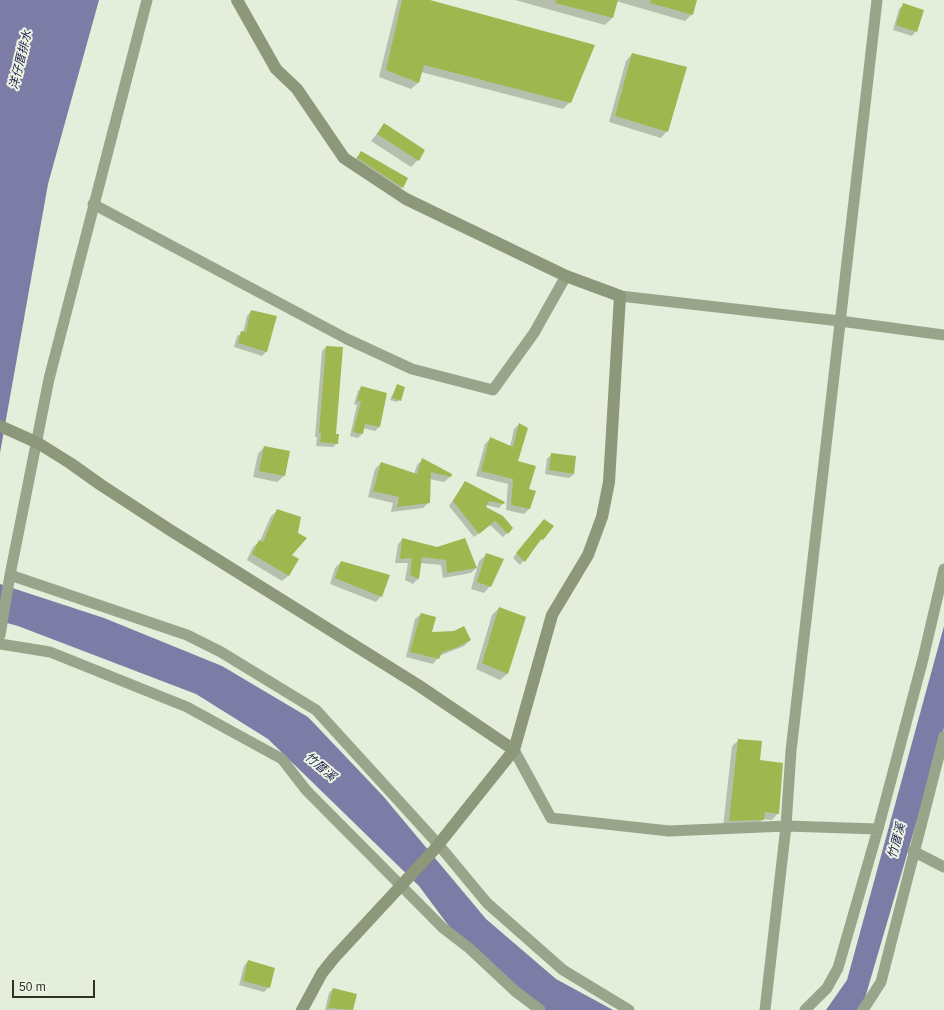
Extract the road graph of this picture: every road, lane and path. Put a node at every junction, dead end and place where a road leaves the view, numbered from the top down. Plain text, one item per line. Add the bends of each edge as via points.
1 (146, 0) edge
2 (237, 0) edge
3 (877, 0) edge
4 (93, 204) junction
5 (566, 276) junction
6 (620, 296) junction
7 (840, 321) junction
8 (944, 335) edge
9 (0, 426) edge
10 (38, 443) junction
11 (944, 569) edge
12 (10, 575) junction
13 (0, 635) edge
14 (0, 644) edge
15 (944, 736) edge
16 (514, 750) junction
17 (786, 826) junction
18 (878, 829) junction
19 (436, 847) junction
20 (913, 851) junction
21 (944, 866) edge
22 (401, 885) junction
23 (302, 1010) edge
24 (540, 1010) edge
25 (629, 1010) edge
26 (765, 1010) edge
27 (805, 1010) edge
28 (863, 1010) edge

1 - 4 street
2 - 5 street via 276,69 297,89 344,158 406,200
3 - 7 street
4 - 5 street via 347,339 412,369 493,390 534,333
4 - 10 street via 49,379
5 - 6 street
6 - 7 street
6 - 16 street via 609,482 602,517 588,556 552,615
7 - 8 street
7 - 17 street via 791,750
9 - 10 street
10 - 12 street
10 - 16 street via 170,530 418,685
11 - 18 street
12 - 13 street
12 - 19 street via 187,635 221,652 316,710
14 - 22 street via 50,652 181,705 282,759 306,790 356,843
15 - 20 street
16 - 17 street via 551,818 669,831
16 - 19 street
17 - 18 street
17 - 26 street
18 - 27 street via 838,968 827,988
19 - 22 street
19 - 25 street via 486,903 563,970
20 - 21 street
20 - 28 street via 881,982
22 - 23 street via 322,973
22 - 24 street via 442,928 470,948 515,992

